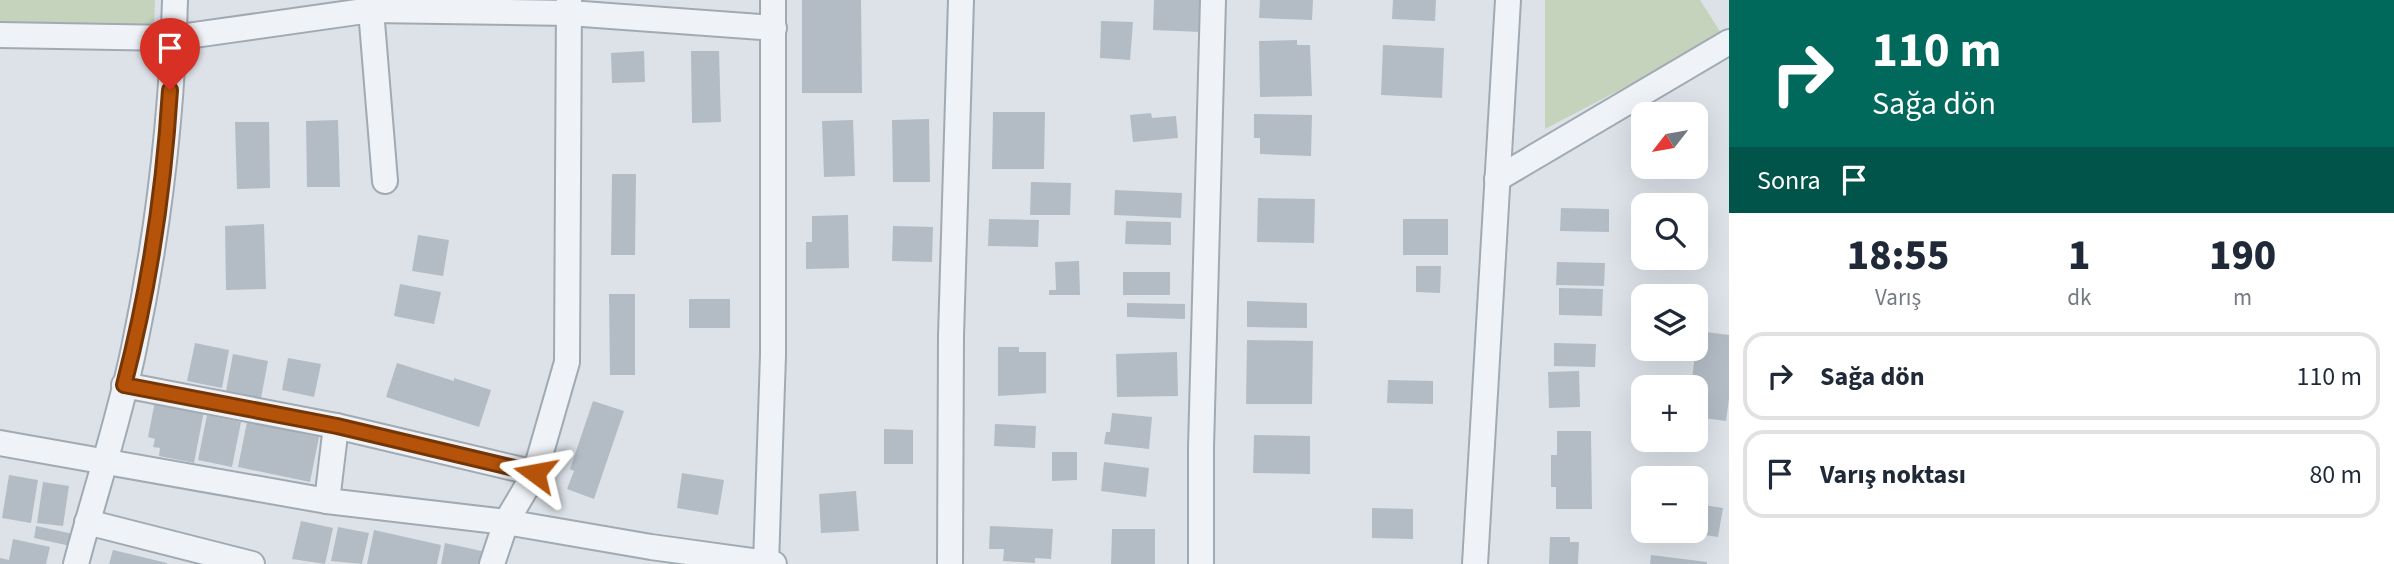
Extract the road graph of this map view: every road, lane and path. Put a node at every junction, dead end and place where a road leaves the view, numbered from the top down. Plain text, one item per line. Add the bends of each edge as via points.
1 (175, 0) edge
2 (774, 0) edge
3 (961, 0) edge
4 (1213, 0) edge
5 (1508, 0) edge
6 (371, 5) edge
7 (569, 6) edge
8 (774, 28) junction
9 (0, 35) edge
10 (173, 38) junction
11 (1729, 42) edge
12 (1497, 179) junction
13 (385, 181) dead end
14 (124, 385) junction
15 (337, 426) junction
16 (0, 443) edge
17 (104, 460) junction
18 (535, 473) junction
19 (327, 501) junction
20 (87, 522) junction
21 (506, 522) junction
22 (649, 556) edge
23 (76, 564) edge
24 (252, 564) edge
25 (492, 564) edge
26 (769, 564) edge
27 (950, 564) edge
28 (1201, 564) edge
29 (1475, 564) edge

1 - 10 street
2 - 8 street
3 - 27 street
4 - 28 street
5 - 12 street
6 - 7 street
6 - 10 street
6 - 13 street
7 - 8 street
7 - 18 street via 567,362
8 - 26 street
9 - 10 street
10 - 14 street via 167,143 134,350
11 - 12 street
12 - 29 street
14 - 15 street
14 - 17 street
15 - 18 street
15 - 19 street
16 - 17 street
17 - 19 street
17 - 20 street
18 - 21 street
19 - 21 street
20 - 23 street
20 - 24 street
21 - 22 street
21 - 25 street
22 - 26 street

